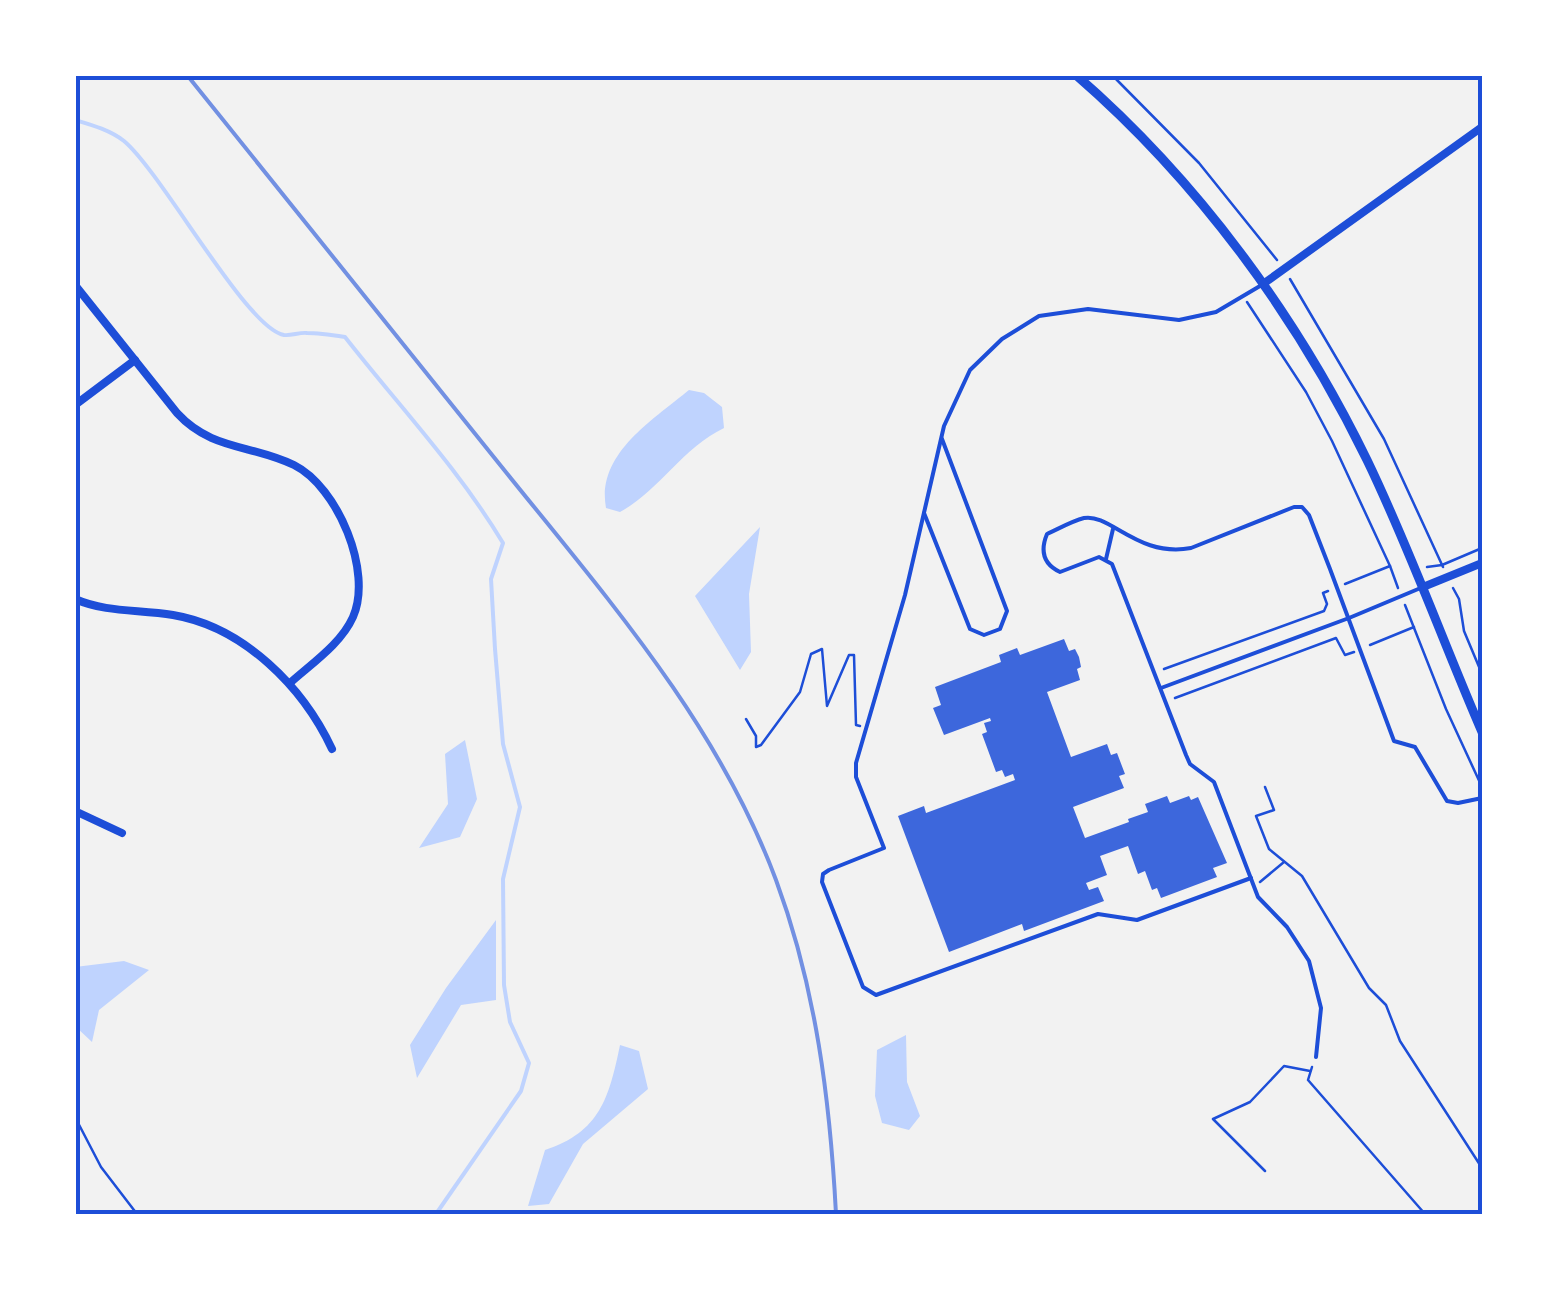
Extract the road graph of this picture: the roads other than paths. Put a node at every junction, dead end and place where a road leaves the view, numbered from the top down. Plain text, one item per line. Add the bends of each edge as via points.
1 (1076, 75) edge
2 (1482, 127) edge
3 (1263, 284) junction
4 (75, 285) edge
5 (135, 360) junction
6 (75, 405) edge
7 (942, 438) junction
8 (924, 513) junction
9 (1113, 528) junction
10 (1106, 559) junction
11 (1482, 563) edge
12 (1423, 587) junction
13 (75, 599) edge
14 (1349, 618) junction
15 (290, 683) junction
16 (1161, 688) junction
17 (1482, 732) edge
18 (332, 749) dead end
19 (1482, 798) edge
20 (75, 811) edge
21 (122, 832) dead end
22 (1251, 878) junction
23 (1316, 1057) road end

1 - 3 street via 1141,138
2 - 3 street
3 - 7 lane via 1216,312 1180,320 1088,309 1040,316 970,370
3 - 12 street via 1344,416
4 - 5 street
5 - 6 street
5 - 15 street via 194,430 299,468 339,512 358,578 356,608 342,634
7 - 8 lane
7 - 8 lane via 1007,611 1000,629 984,635 970,629
8 - 22 lane via 856,763 884,848 829,870 822,882 863,988 876,996 1098,914 1137,920
9 - 10 lane
9 - 10 lane via 1087,517 1047,534 1042,552 1060,572
9 - 14 lane via 1146,546 1177,551 1302,508
10 - 16 lane
11 - 12 street
12 - 14 lane
12 - 17 street
13 - 15 street via 203,623
14 - 16 lane
14 - 19 lane via 1394,741 1415,747 1447,801
15 - 18 street
16 - 22 lane via 1190,764 1214,782
20 - 21 street
22 - 23 lane via 1265,907 1309,961 1321,1008

